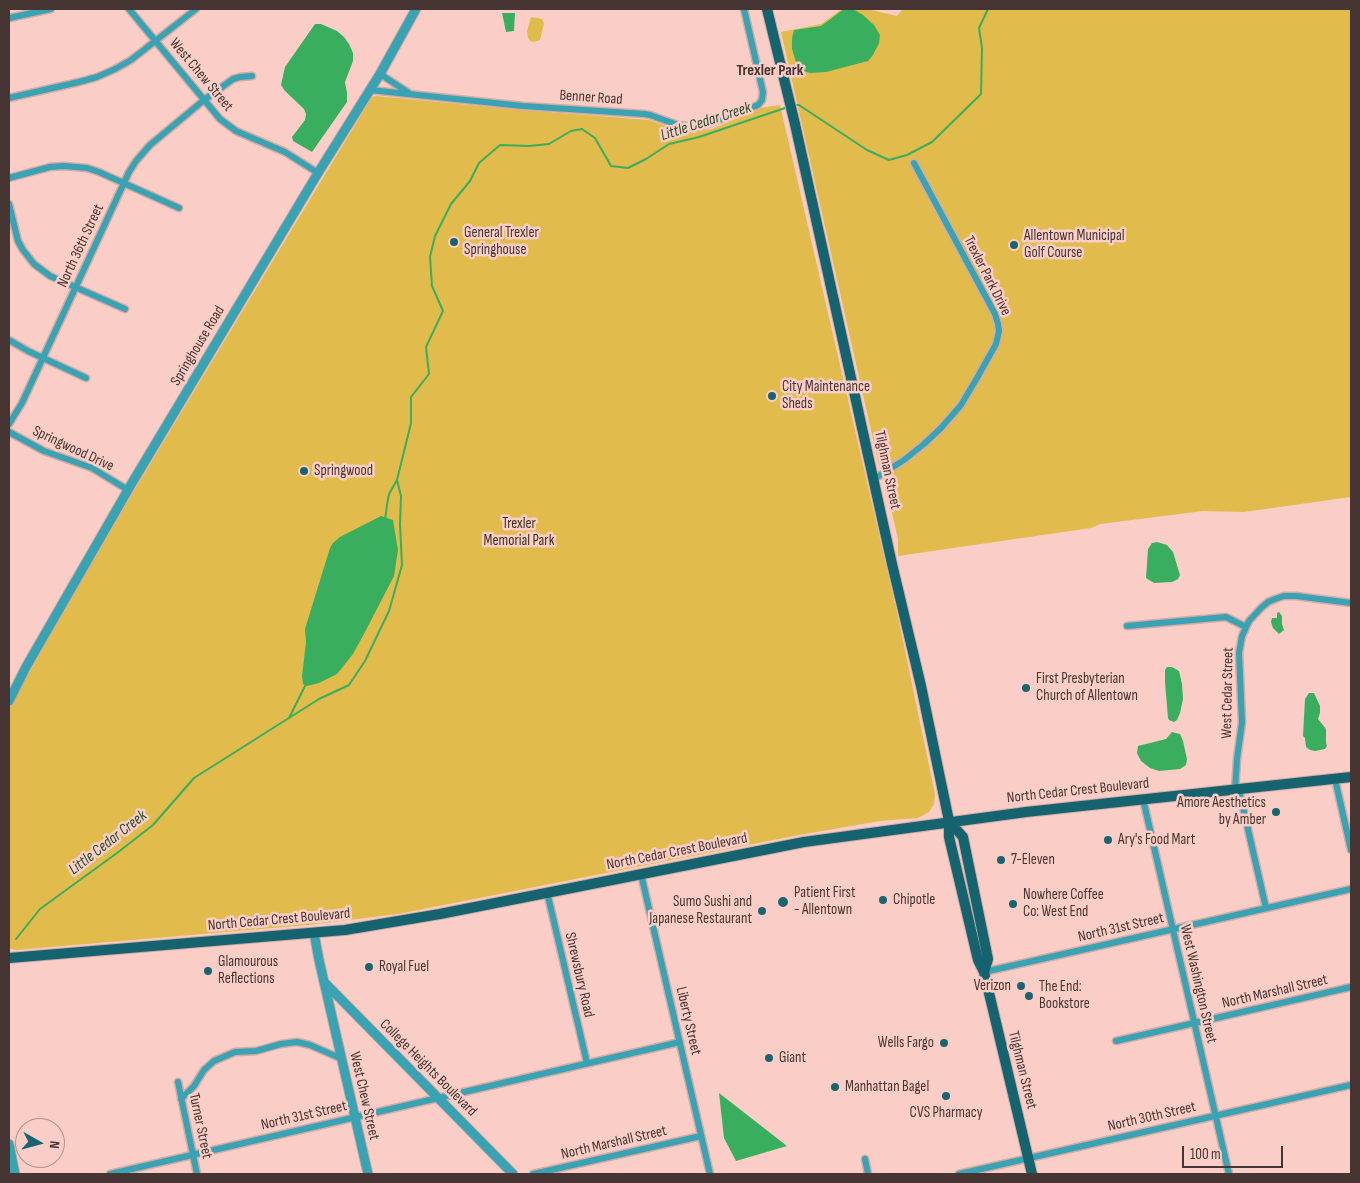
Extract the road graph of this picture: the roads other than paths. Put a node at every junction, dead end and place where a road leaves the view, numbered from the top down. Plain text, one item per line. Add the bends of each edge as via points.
1 (51, 9) edge
2 (129, 9) edge
3 (196, 9) edge
4 (416, 9) edge
5 (744, 9) edge
6 (767, 9) edge
7 (9, 18) edge
8 (155, 42) junction
9 (380, 74) junction
10 (252, 76) dead end
11 (370, 90) junction
12 (410, 94) junction
13 (9, 98) edge
14 (204, 100) junction
15 (914, 163) dead end
16 (318, 173) junction
17 (9, 178) edge
18 (124, 184) junction
19 (9, 204) edge
20 (179, 208) dead end
21 (76, 287) junction
22 (125, 309) dead end
23 (9, 340) edge
24 (43, 358) junction
25 (86, 378) dead end
26 (9, 424) edge
27 (9, 432) edge
28 (874, 479) junction
29 (128, 490) junction
30 (1351, 603) edge
31 (1127, 626) dead end
32 (1246, 627) junction
33 (9, 701) edge
34 (1351, 777) edge
35 (1335, 779) junction
36 (1237, 790) junction
37 (1143, 799) junction
38 (949, 821) junction
39 (1351, 850) edge
40 (641, 874) junction
41 (1351, 889) edge
42 (547, 892) junction
43 (1266, 908) junction
44 (1173, 929) junction
45 (314, 933) junction
46 (9, 958) edge
47 (984, 972) junction
48 (324, 982) junction
49 (1351, 987) edge
50 (343, 1001) junction
51 (333, 1023) junction
52 (1194, 1023) junction
53 (1116, 1041) dead end
54 (680, 1042) junction
55 (342, 1059) junction
56 (587, 1063) junction
57 (178, 1082) dead end
58 (1351, 1085) edge
59 (438, 1098) junction
60 (181, 1100) junction
61 (1215, 1116) junction
62 (355, 1117) junction
63 (701, 1136) junction
64 (9, 1144) edge
65 (193, 1155) junction
66 (1028, 1158) junction
67 (865, 1159) dead end
68 (16, 1174) edge
69 (110, 1174) edge
70 (198, 1174) edge
71 (368, 1174) edge
72 (513, 1174) edge
73 (533, 1174) edge
74 (710, 1174) edge
75 (868, 1174) edge
76 (959, 1174) edge
77 (1032, 1174) edge
78 (1228, 1174) edge

1 - 7 street
2 - 8 street, West Chew Street
3 - 8 street
4 - 9 street, Springhouse Road
5 - 12 street, Benner Road via 763,92 762,100 758,105 698,127 678,125 644,114
6 - 28 main road, Tilghman Street
8 - 13 street via 131,60 97,76
8 - 14 street, West Chew Street
9 - 11 street, Springhouse Road
9 - 12 street, Benner Road
10 - 14 street, North 36th Street via 233,79
11 - 12 street, Benner Road
11 - 16 street, Springhouse Road
14 - 16 street, West Chew Street via 220,120 236,131 285,152
14 - 18 street, North 36th Street via 142,153
15 - 28 street, Trexler Park Drive via 995,314 999,331 996,344 961,405 924,444
16 - 29 street, Springhouse Road
17 - 18 street via 50,167 70,166 88,168
18 - 20 street
18 - 21 street, North 36th Street
19 - 21 street via 17,236 27,256 50,276
21 - 22 street
21 - 24 street, North 36th Street
23 - 24 street
24 - 25 street
24 - 26 street, North 36th Street
27 - 29 street, Springwood Drive via 44,451 92,468
28 - 38 main road, Tilghman Street
29 - 33 street, Springhouse Road
30 - 32 street via 1284,596 1261,608
31 - 32 street via 1226,617
32 - 36 street, West Cedar Street via 1239,653 1242,722
34 - 35 main road, North Cedar Crest Boulevard
35 - 36 main road, North Cedar Crest Boulevard
35 - 39 street
36 - 37 main road, North Cedar Crest Boulevard
36 - 43 street, West Cedar Street
37 - 38 main road, North Cedar Crest Boulevard
37 - 44 street, West Washington Street
38 - 40 main road, North Cedar Crest Boulevard via 804,842
38 - 47 main road, Tilghman Street via 949,837 978,960
40 - 42 main road, North Cedar Crest Boulevard
40 - 54 street, Liberty Street
41 - 43 street, North 31st Street
42 - 45 main road, North Cedar Crest Boulevard via 404,920
42 - 56 street, Shrewsbury Road
43 - 44 street, North 31st Street
44 - 47 street, North 31st Street
44 - 52 street, West Washington Street
45 - 46 main road, North Cedar Crest Boulevard
45 - 48 street, West Chew Street
47 - 66 main road, Tilghman Street
48 - 50 street, College Heights Boulevard
48 - 51 street, West Chew Street
49 - 52 street, North Marshall Street
50 - 51 street via 336,1009
50 - 59 street, College Heights Boulevard
51 - 55 street, West Chew Street
52 - 53 street, North Marshall Street
52 - 61 street, West Washington Street
54 - 56 street, North 31st Street
54 - 63 street, Liberty Street
55 - 60 street via 297,1042 235,1052 214,1061
55 - 62 street, West Chew Street
56 - 59 street, North 31st Street
57 - 60 street, Turner Street
58 - 61 street, North 30th Street
59 - 62 street, North 31st Street
59 - 72 street, College Heights Boulevard
60 - 65 street, Turner Street
61 - 66 street, North 30th Street
61 - 78 street, West Washington Street
62 - 65 street, North 31st Street
62 - 71 street, West Chew Street
63 - 73 street, North Marshall Street
63 - 74 street, Liberty Street
64 - 68 street
65 - 69 street, North 31st Street
65 - 70 street, Turner Street
66 - 76 street, North 30th Street
66 - 77 main road, Tilghman Street
67 - 75 street

